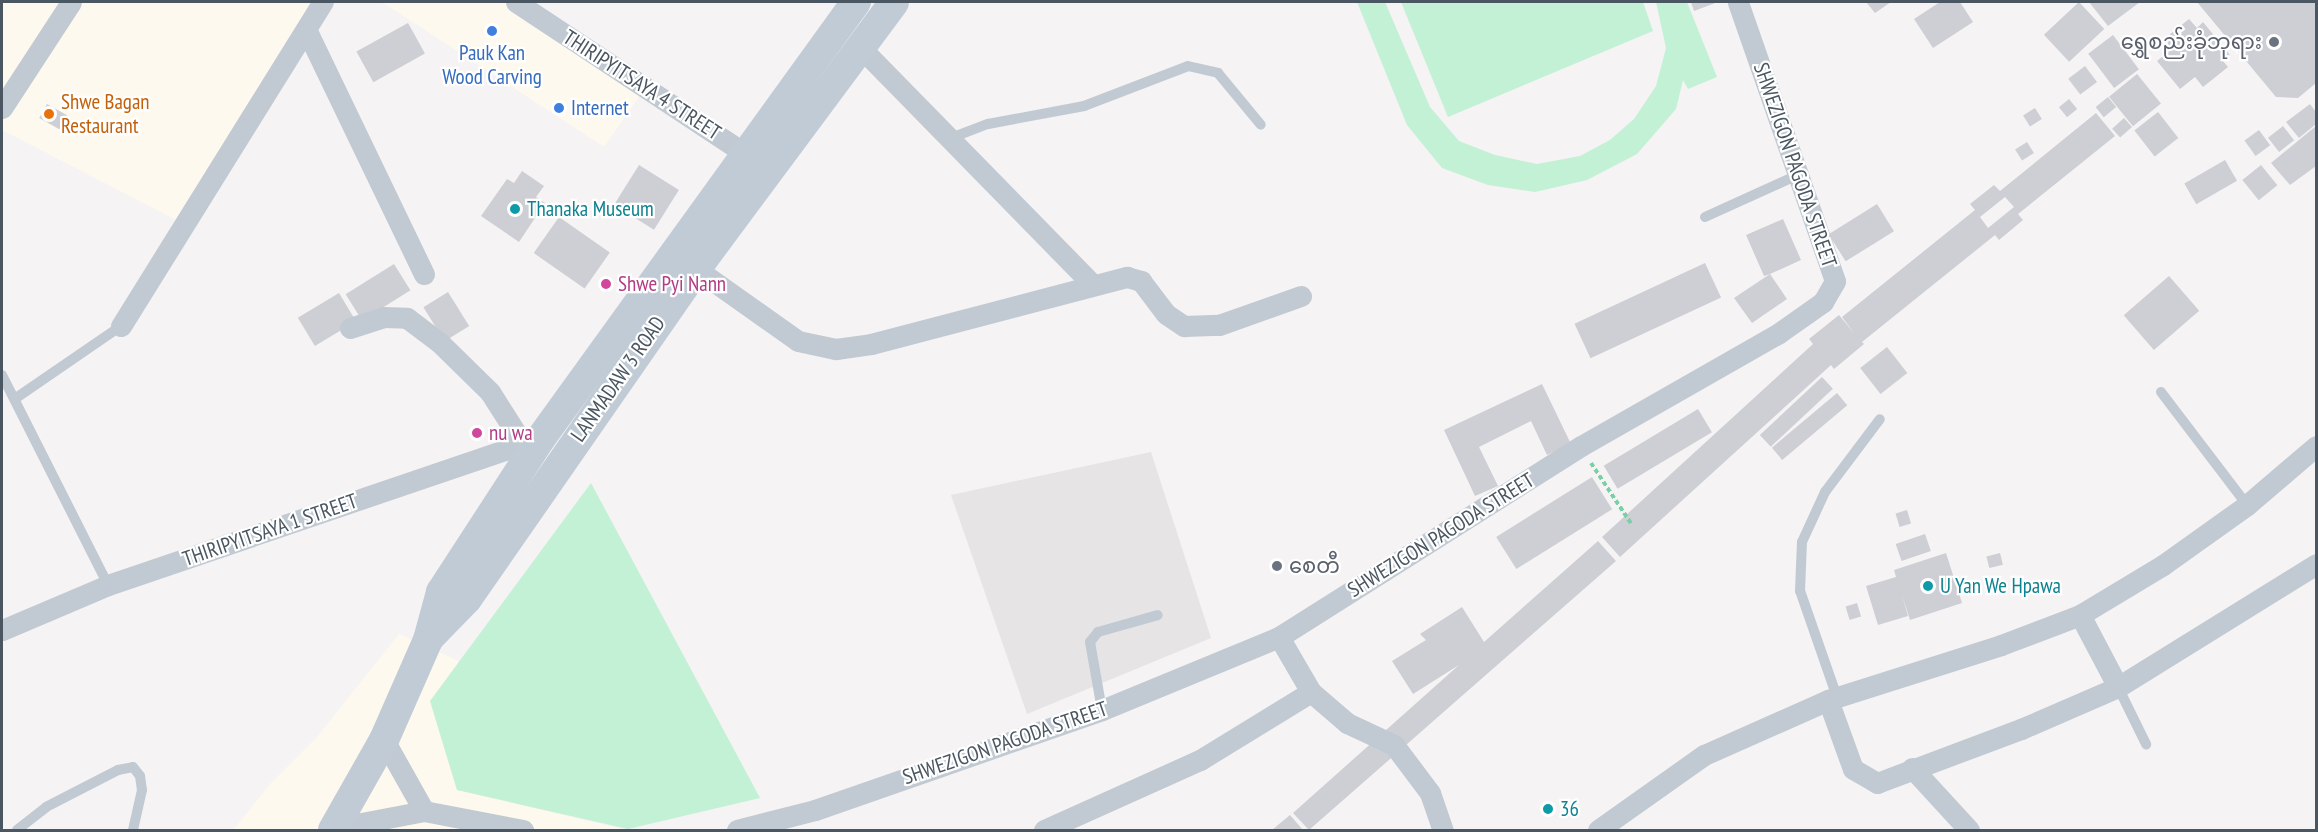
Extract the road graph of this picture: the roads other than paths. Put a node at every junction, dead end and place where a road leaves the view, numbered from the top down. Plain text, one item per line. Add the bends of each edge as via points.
1 (71, 2) edge
2 (323, 2) edge
3 (516, 2) edge
4 (856, 2) edge
5 (894, 2) edge
6 (1738, 2) edge
7 (306, 29) junction
8 (860, 47) junction
9 (2, 108) edge
10 (1261, 125) dead end
11 (951, 138) junction
12 (757, 161) junction
13 (1800, 174) junction
14 (1705, 217) dead end
15 (685, 261) junction
16 (424, 274) dead end
17 (1091, 283) junction
18 (1301, 296) dead end
19 (121, 326) joint
20 (350, 328) dead end
21 (2, 375) edge
22 (2161, 392) dead end
23 (16, 398) junction
24 (1880, 419) dead end
25 (532, 441) junction
26 (2316, 446) edge
27 (2247, 505) junction
28 (2316, 564) edge
29 (108, 585) junction
30 (1158, 615) dead end
31 (2080, 615) junction
32 (2, 630) edge
33 (1279, 637) junction
34 (428, 639) junction
35 (2118, 687) junction
36 (1311, 692) junction
37 (1833, 699) junction
38 (1102, 710) junction
39 (384, 740) junction
40 (2146, 744) dead end
41 (1912, 768) junction
42 (424, 811) junction
43 (794, 824) edge
44 (22, 829) edge
45 (334, 829) edge
46 (133, 831) edge
47 (523, 831) edge
48 (737, 831) edge
49 (1044, 831) edge
50 (1443, 831) edge
51 (1598, 831) edge
52 (1969, 831) edge

1 - 9 street
2 - 7 street
3 - 12 street, THIRIPYITSAYA 4 STREET
4 - 12 main road, LANMADAW 3 ROAD
5 - 8 main road, LANMADAW 3 ROAD
6 - 13 street, SHWEZIGON PAGODA STREET
7 - 16 street
7 - 19 street
8 - 11 street
8 - 12 main road, LANMADAW 3 ROAD
10 - 11 lane via 1218,73 1188,66 1084,106 988,124
11 - 17 street
12 - 15 main road, LANMADAW 3 ROAD
13 - 14 lane
13 - 33 street, SHWEZIGON PAGODA STREET via 1835,281 1823,302 1779,333 1581,446
15 - 17 street via 798,341 836,349 871,344
15 - 25 main road, LANMADAW 3 ROAD
15 - 34 main road, LANMADAW 3 ROAD via 467,600
17 - 18 street via 1127,277 1141,281 1166,314 1184,326 1200,328
19 - 23 lane
20 - 25 street via 383,316 407,318 439,342 490,392
21 - 23 lane
22 - 27 lane
23 - 29 lane
24 - 37 lane via 1825,492 1802,542 1800,591
25 - 29 street, THIRIPYITSAYA 1 STREET
25 - 34 main road, LANMADAW 3 ROAD via 441,592
26 - 27 street
27 - 31 street via 2163,565
28 - 35 street
29 - 32 street, THIRIPYITSAYA 1 STREET
30 - 38 lane via 1098,632 1090,642
31 - 35 street
31 - 37 street
33 - 36 street
33 - 38 street, SHWEZIGON PAGODA STREET
34 - 39 main road, LANMADAW 3 ROAD
35 - 40 lane
35 - 41 street via 2021,729
36 - 49 street via 1200,760
36 - 50 street via 1347,723 1394,745 1430,793
37 - 41 street via 1853,770 1877,783
37 - 51 street via 1704,755
38 - 43 street, SHWEZIGON PAGODA STREET
39 - 42 street
39 - 45 main road, LANMADAW 3 ROAD
41 - 52 street
42 - 45 street
42 - 47 street
43 - 48 street, SHWEZIGON PAGODA STREET
44 - 46 lane via 46,807 118,770 133,767 140,776 142,790

